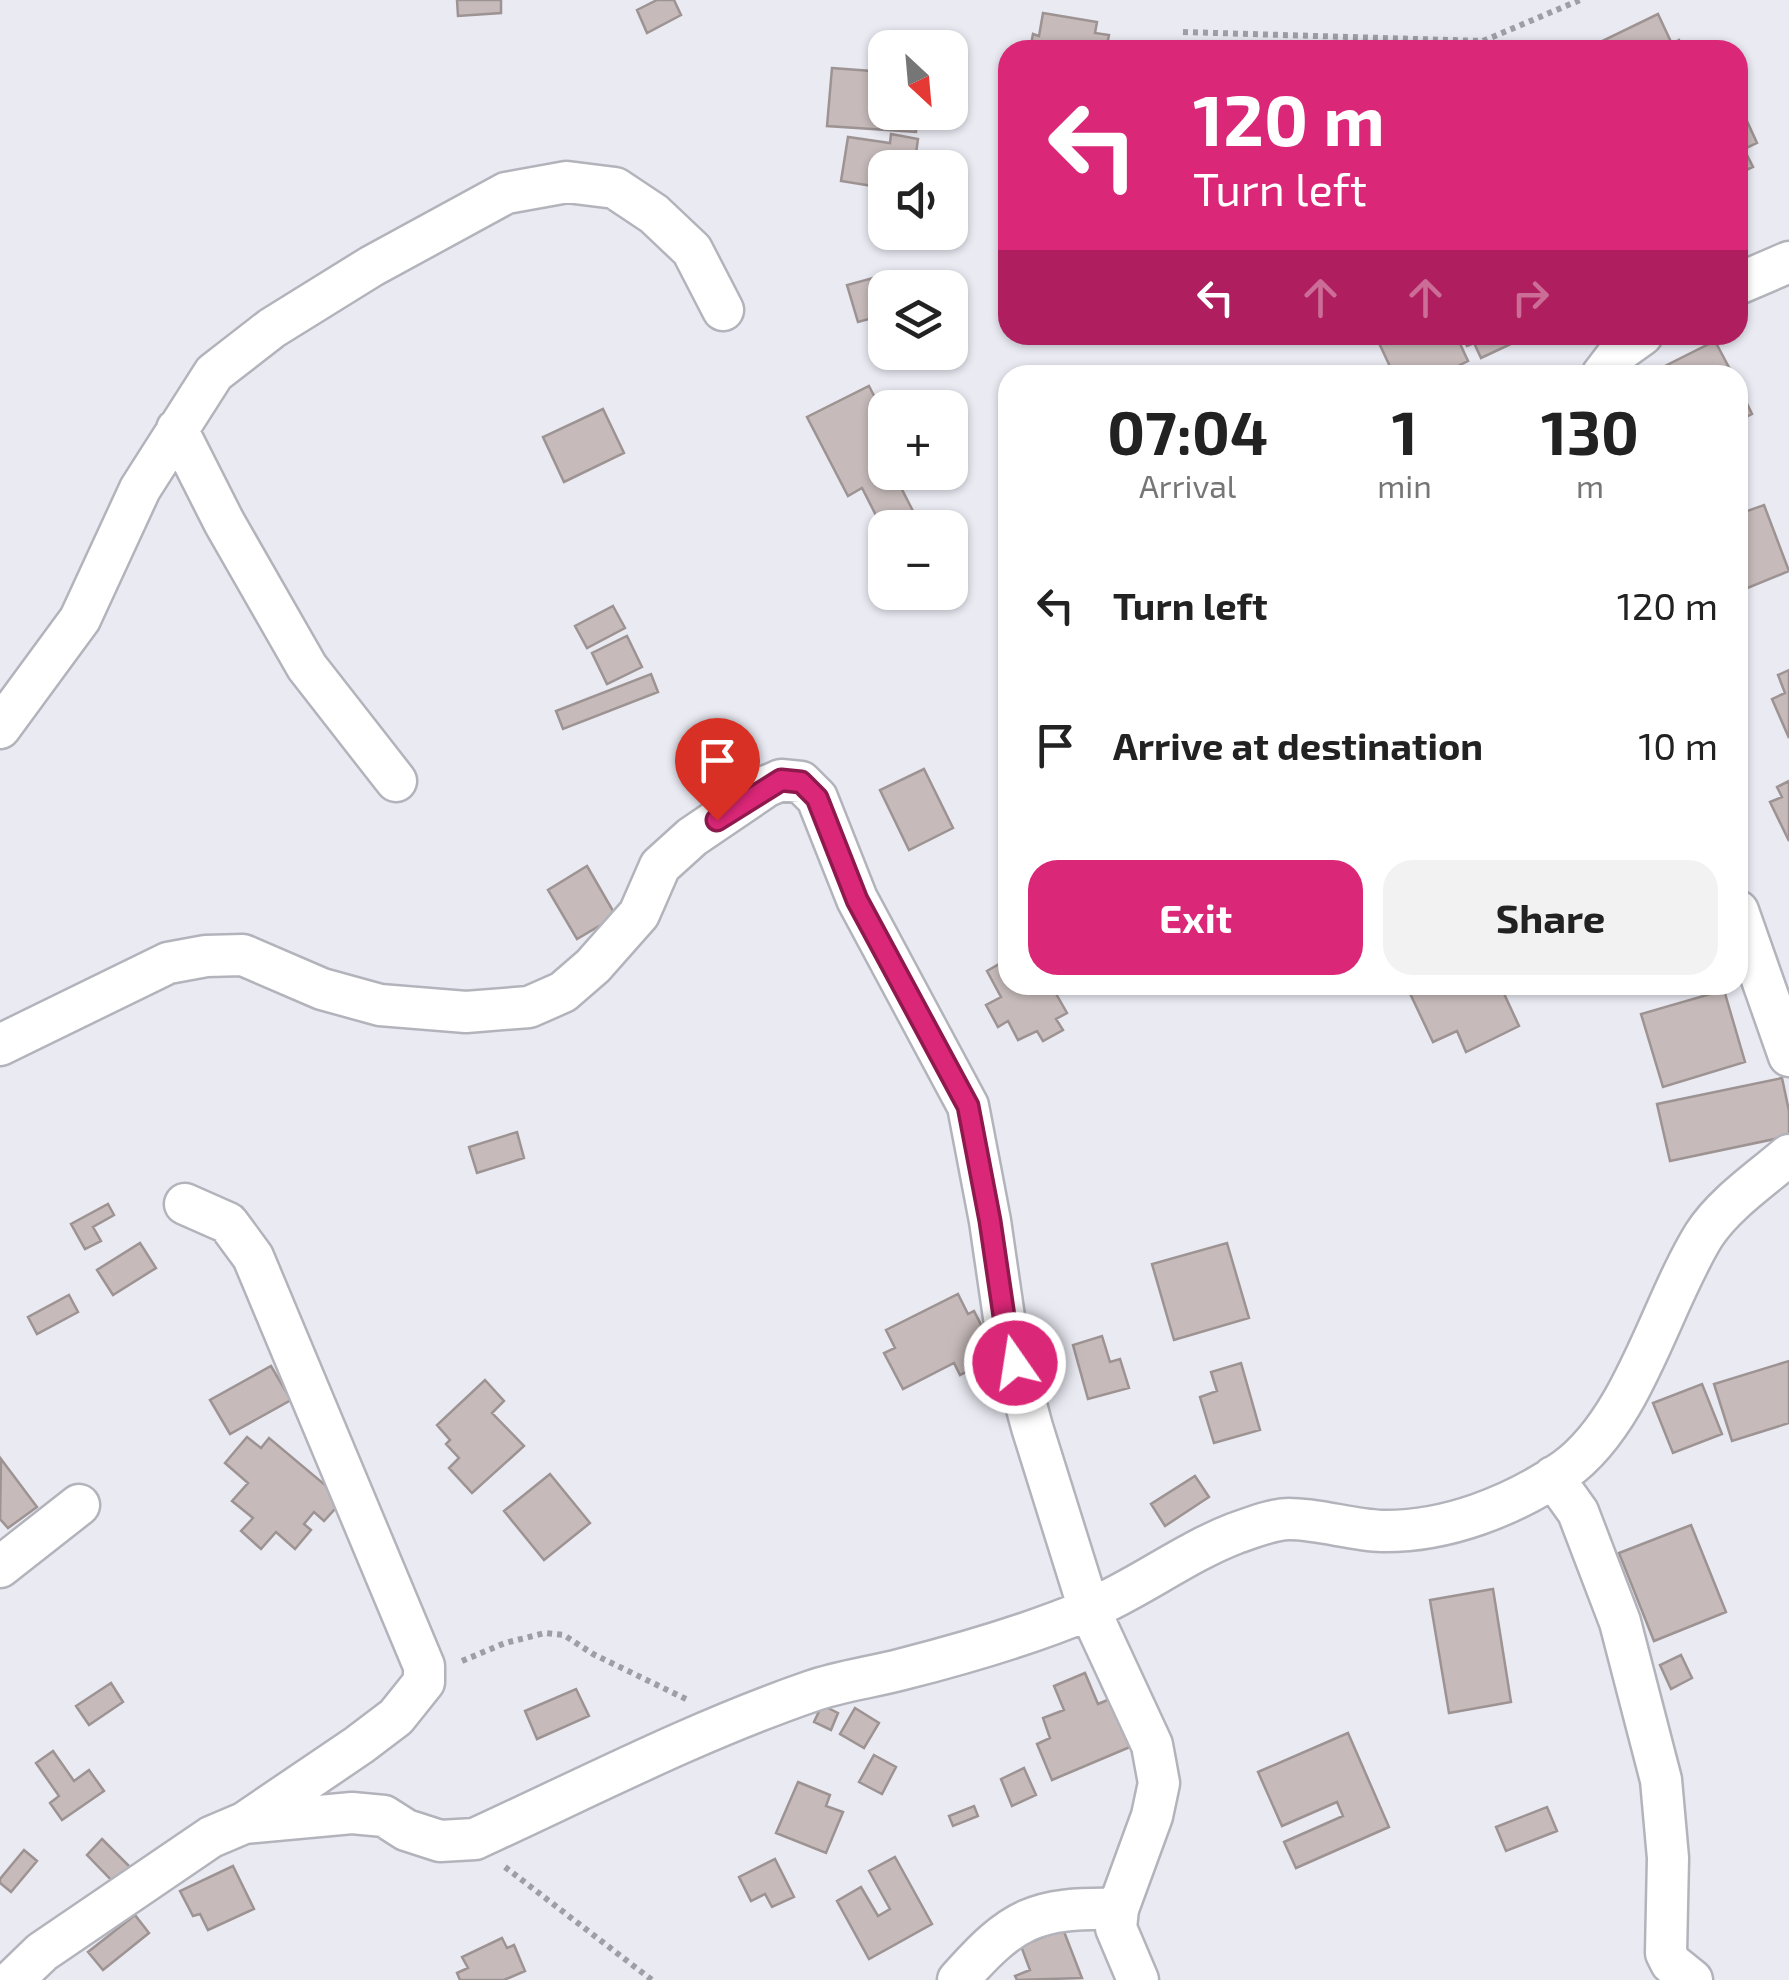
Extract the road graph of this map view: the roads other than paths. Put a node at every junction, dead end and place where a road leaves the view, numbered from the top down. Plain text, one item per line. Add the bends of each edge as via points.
1 (1789, 262) edge
2 (1748, 280) edge
3 (723, 310) dead end
4 (1628, 345) edge
5 (1610, 365) edge
6 (178, 429) junction
7 (0, 728) edge
8 (396, 781) dead end
9 (1748, 939) edge
10 (0, 1045) edge
11 (1789, 1056) edge
12 (1789, 1155) edge
13 (186, 1204) dead end
14 (1553, 1477) junction
15 (79, 1505) dead end
16 (0, 1568) edge
17 (1089, 1609) junction
18 (244, 1824) junction
19 (1118, 1909) junction
20 (13, 1980) edge
21 (958, 1980) edge
22 (1138, 1980) edge
23 (1692, 1980) edge

1 - 2 street
3 - 6 street via 692,250 615,188 567,182 506,193 272,328 214,373
4 - 5 street
6 - 7 street via 140,489 80,620
6 - 8 street via 307,667
9 - 11 street
10 - 17 street via 168,963 206,956 243,956 380,1005 466,1012 529,1007 562,992 593,966 639,914 660,866 692,836 766,786 801,782 817,798 857,900 968,1106 1006,1330
12 - 14 street via 1706,1232 1605,1429
13 - 18 street via 228,1223 253,1257 424,1666 424,1682 384,1726
14 - 17 street via 1462,1520 1419,1529 1284,1519 1178,1559
14 - 23 street via 1578,1512 1620,1622 1661,1780 1666,1953
15 - 16 street
17 - 18 street via 989,1644 815,1690 474,1839 440,1841 384,1816 352,1813
17 - 19 street via 1152,1745 1159,1783
18 - 20 street via 211,1838 42,1952
19 - 21 street via 1077,1908 1020,1921
19 - 22 street via 1116,1928

